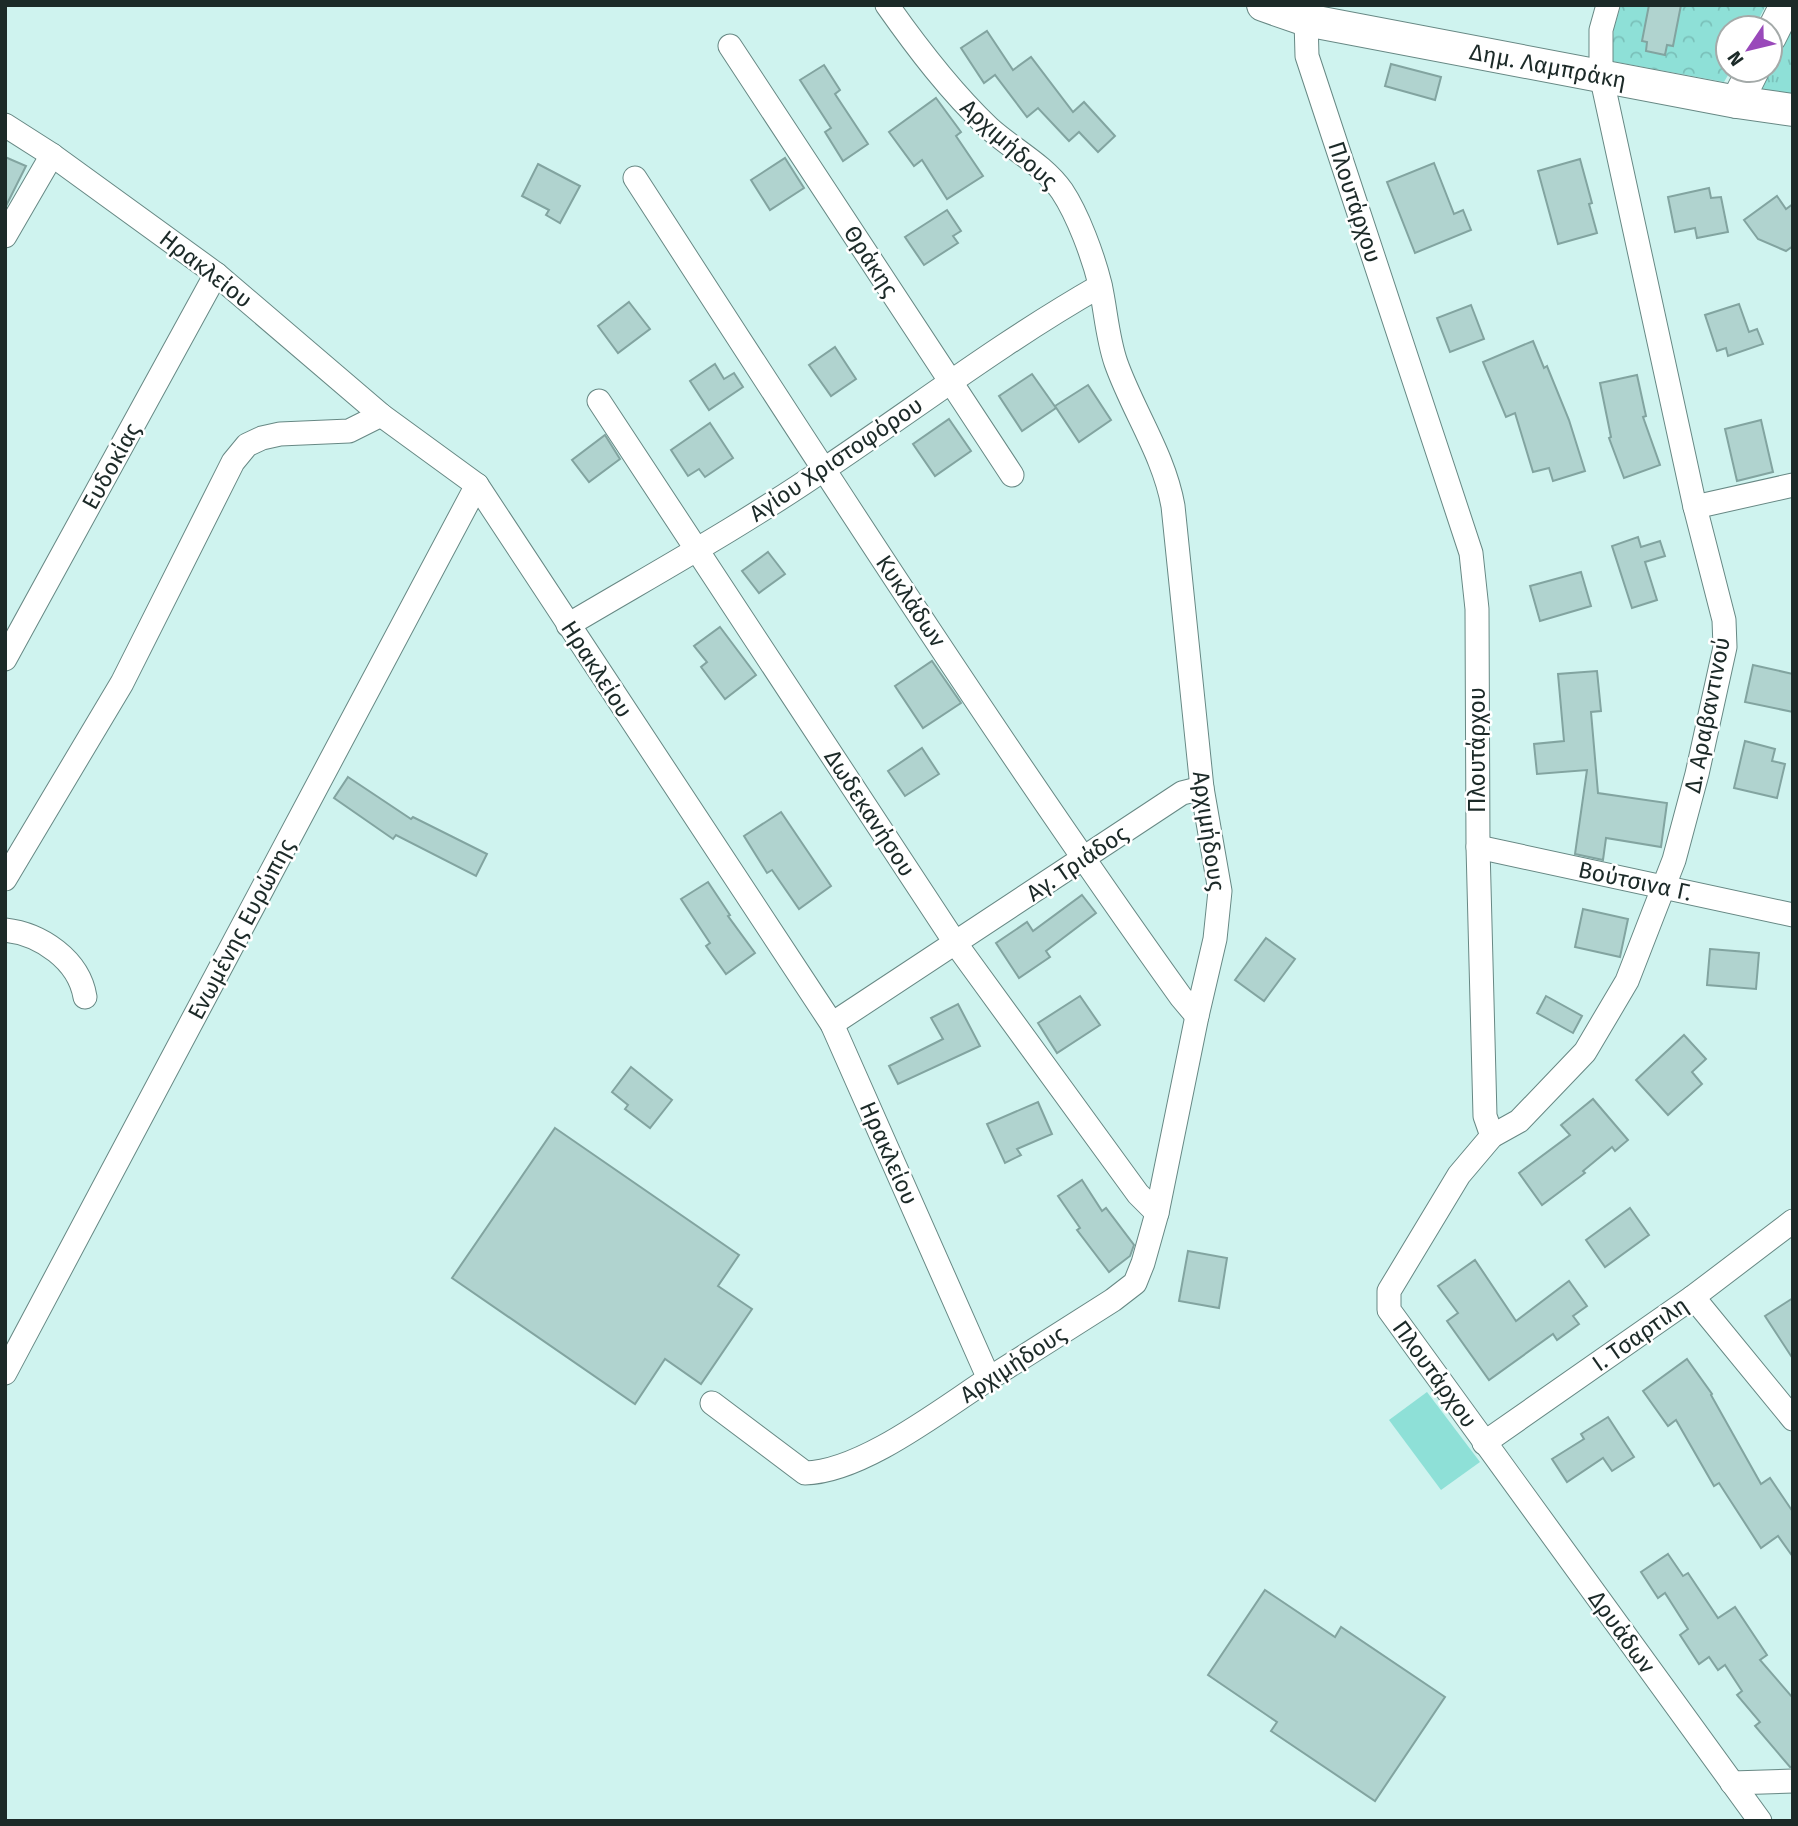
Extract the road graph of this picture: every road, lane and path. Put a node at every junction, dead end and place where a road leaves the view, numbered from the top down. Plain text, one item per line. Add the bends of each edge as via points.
1 (887, 5) edge
2 (1263, 5) edge
3 (1608, 5) edge
4 (1306, 20) junction
5 (730, 46) dead end
6 (1601, 75) junction
7 (1746, 84) edge
8 (1737, 102) junction
9 (1793, 110) edge
10 (5, 125) edge
11 (52, 155) junction
12 (635, 178) dead end
13 (5, 236) edge
14 (216, 274) junction
15 (1100, 286) junction
16 (951, 381) junction
17 (599, 401) dead end
18 (381, 415) junction
19 (824, 470) junction
20 (1012, 475) dead end
21 (477, 485) junction
22 (1793, 485) edge
23 (1695, 507) junction
24 (696, 550) junction
25 (568, 625) junction
26 (5, 659) edge
27 (1202, 788) junction
28 (1478, 847) junction
29 (1082, 859) junction
30 (5, 879) edge
31 (1664, 888) junction
32 (1793, 915) edge
33 (5, 930) edge
34 (956, 944) junction
35 (85, 997) dead end
36 (1197, 1016) junction
37 (832, 1024) junction
38 (1492, 1136) junction
39 (1157, 1213) junction
40 (1793, 1221) edge
41 (1693, 1297) junction
42 (5, 1373) edge
43 (989, 1379) junction
44 (712, 1403) dead end
45 (1793, 1419) edge
46 (1484, 1443) junction
47 (1793, 1781) edge
48 (1732, 1783) junction
49 (1760, 1821) edge

1 - 15 street, Αρχιμήδους via 960,101 1061,190
2 - 4 street, Δημ. Λαμπράκη
3 - 6 street, Δ. Αραβαντινού via 1601,30
4 - 6 street, Δημ. Λαμπράκη
4 - 28 street, Πλουτάρχου via 1307,56 1471,553 1477,609
5 - 16 street, Θράκης
6 - 8 street, Δημ. Λαμπράκη
6 - 23 street, Δ. Αραβαντινού
7 - 8 street
8 - 9 street, Δημ. Λαμπράκη
10 - 11 street, Ηρακλείου
11 - 13 street
11 - 14 street, Ηρακλείου
12 - 19 street, Κυκλάδων
14 - 18 street, Ηρακλείου
14 - 26 street, Ευδοκίας
15 - 16 street, Αγίου Χριστοφόρου
15 - 27 street, Αρχιμήδους via 1115,361 1170,489
16 - 19 street, Αγίου Χριστοφόρου
16 - 20 street, Θράκης
17 - 24 street, Δωδεκανήσου
18 - 21 street, Ηρακλείου
18 - 30 street via 349,431 262,438 247,445 233,461 122,683
19 - 24 street, Αγίου Χριστοφόρου
19 - 29 street, Κυκλάδων
21 - 25 street, Ηρακλείου
21 - 42 street, Ενωμένης Ευρώπης
22 - 23 street
23 - 31 street, Δ. Αραβαντινού via 1726,636 1697,774
24 - 25 street, Αγίου Χριστοφόρου
24 - 34 street, Δωδεκανήσου
25 - 37 street, Ηρακλείου
27 - 29 street, Αγ. Τριάδος via 1182,793
27 - 36 street, Αρχιμήδους via 1220,891 1215,939
28 - 31 street, Βούτσινα Γ.
28 - 38 street, Πλουτάρχου via 1485,1116
29 - 34 street, Αγ. Τριάδος
29 - 36 street, Κυκλάδων
31 - 32 street, Βούτσινα Γ.
31 - 38 street, Δ. Αραβαντινού via 1627,981 1585,1052 1519,1121
33 - 35 street via 33,938 66,960 80,978
34 - 37 street, Αγ. Τριάδος
34 - 39 street, Δωδεκανήσου via 1138,1194
36 - 39 street, Αρχιμήδους
37 - 43 street, Ηρακλείου
38 - 46 street, Πλουτάρχου via 1459,1175 1389,1291 1389,1310
39 - 43 street, Αρχιμήδους via 1135,1283
40 - 41 street, Ι. Τσαρτιλη
41 - 45 street
41 - 46 street, Ι. Τσαρτιλη
43 - 44 street, Αρχιμήδους via 911,1432 821,1473 805,1473
46 - 48 street, Δρυάδων
47 - 48 street
48 - 49 street, Δρυάδων

